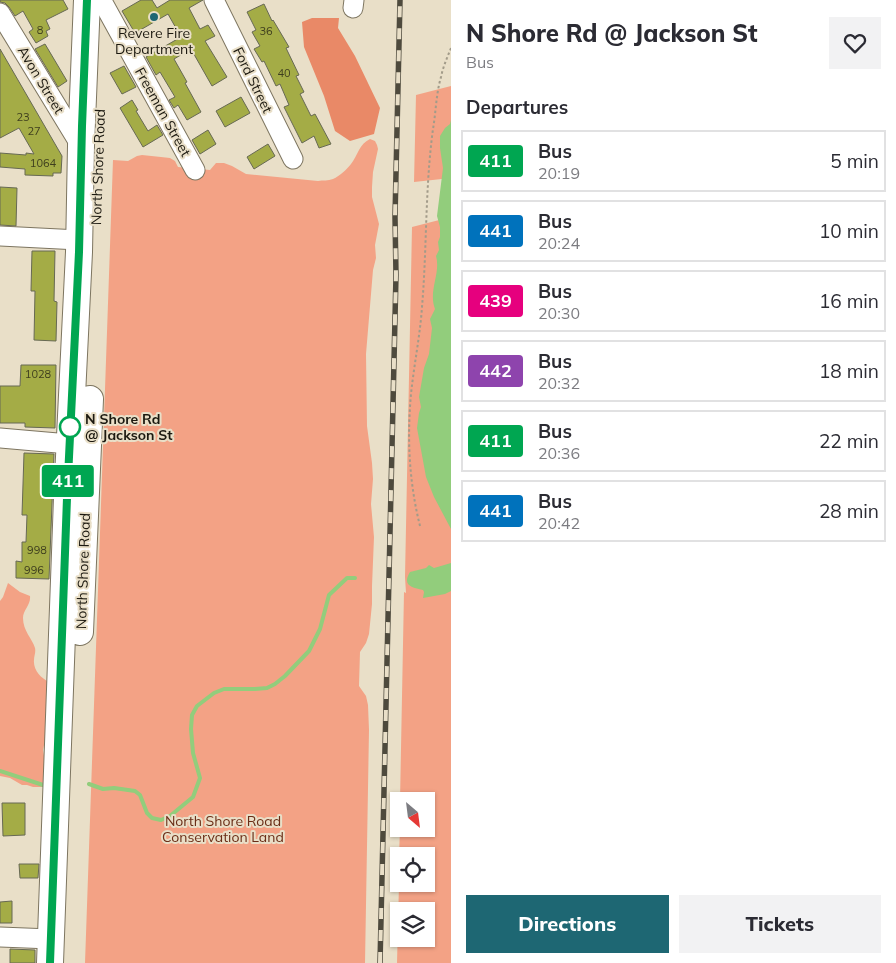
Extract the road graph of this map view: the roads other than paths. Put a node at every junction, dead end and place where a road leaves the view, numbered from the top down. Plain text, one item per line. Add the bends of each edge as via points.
1 (97, 0) edge
2 (214, 0) edge
3 (0, 13) edge
4 (81, 146) junction
5 (293, 160) dead end
6 (195, 170) dead end
7 (0, 236) edge
8 (79, 240) junction
9 (0, 438) edge
10 (70, 444) junction
11 (0, 937) edge
12 (51, 951) edge
13 (68, 963) edge

1 - 4 highway, North Shore Road
1 - 6 street, Freeman Street
1 - 13 highway, North Shore Road via 100,96
2 - 5 street, Ford Street
3 - 4 street, Avon Street
4 - 8 highway, North Shore Road
7 - 8 street
8 - 10 highway, North Shore Road
9 - 10 street
10 - 12 highway, North Shore Road
11 - 12 street

